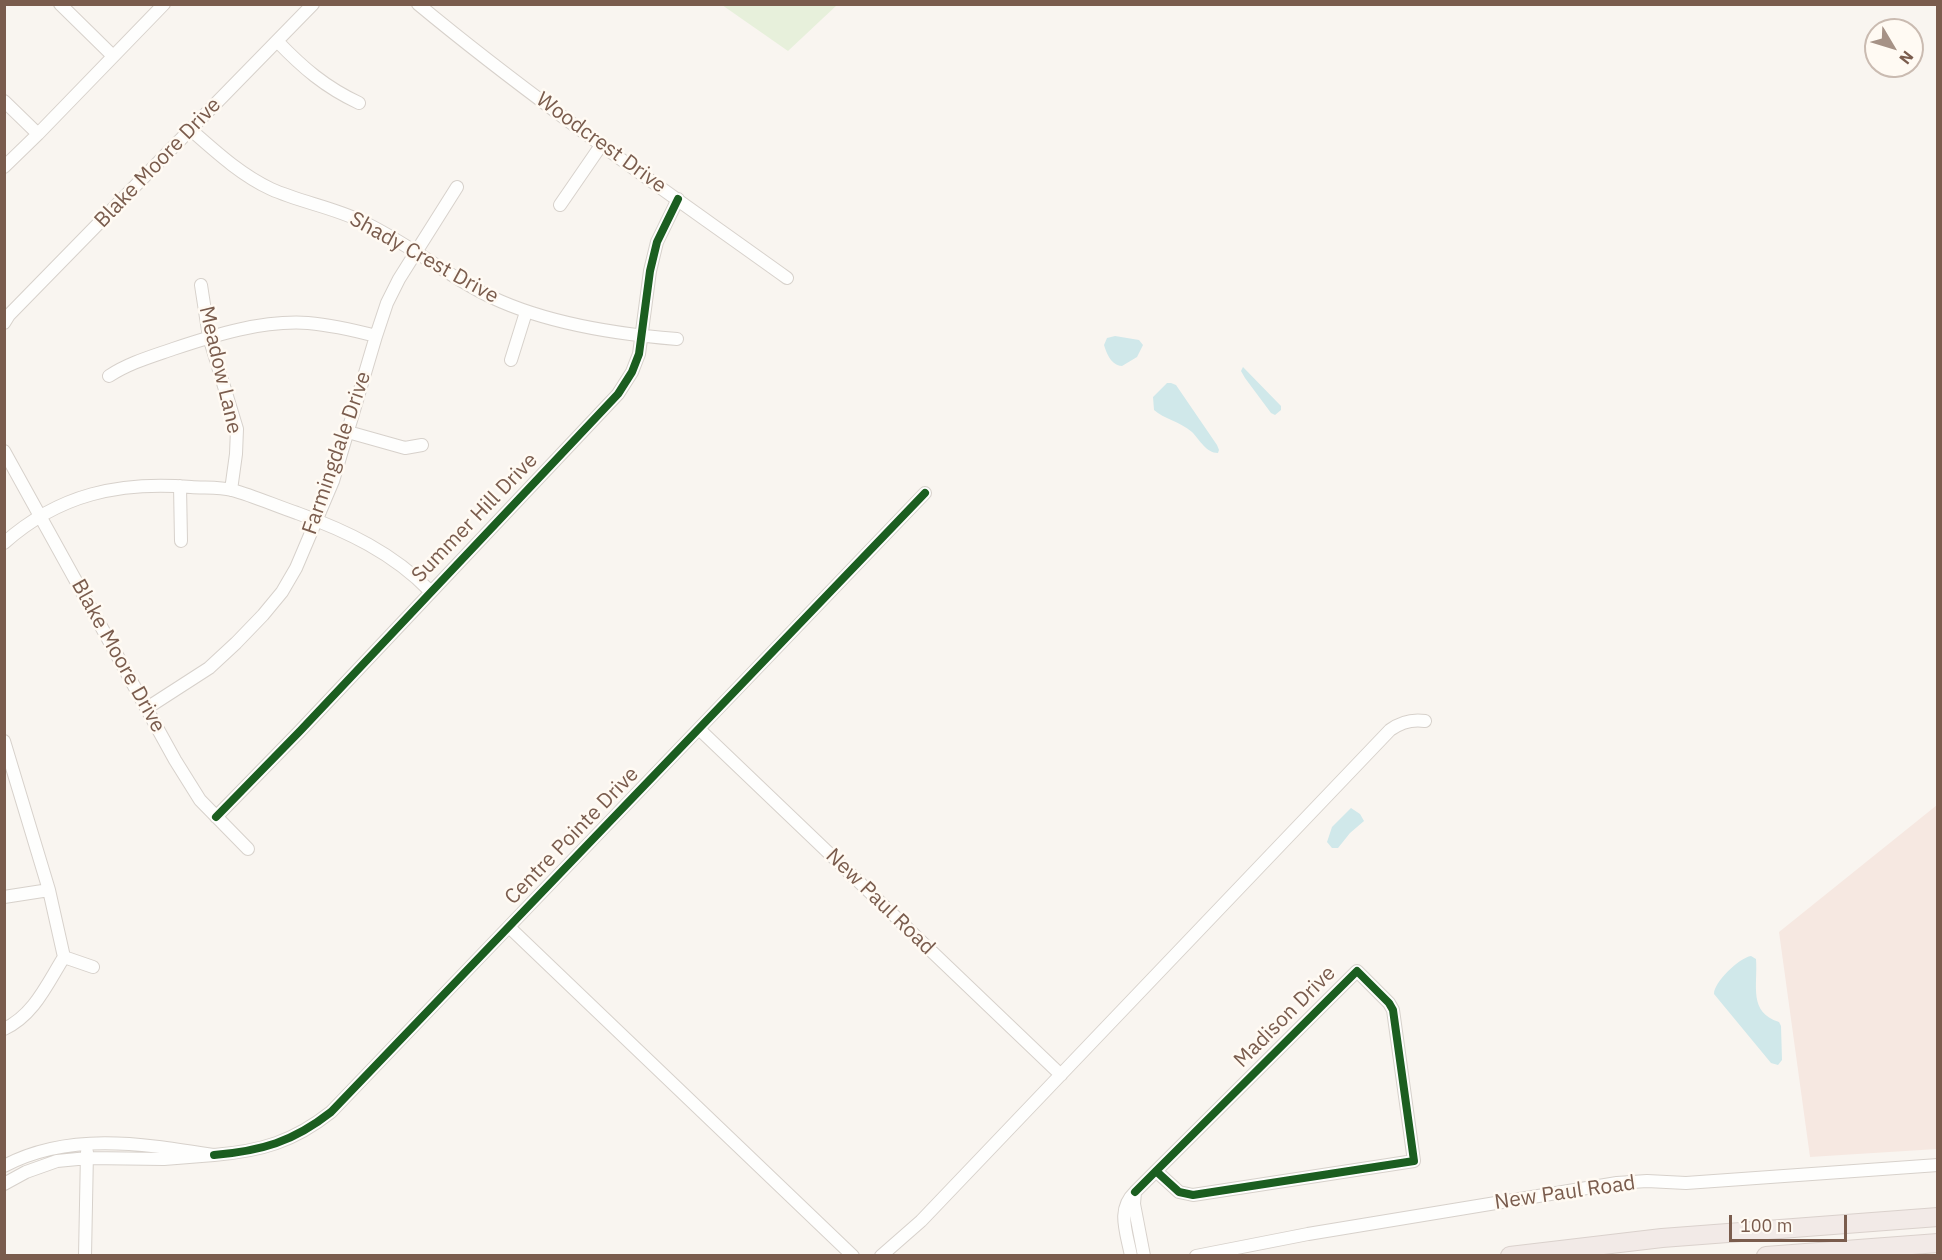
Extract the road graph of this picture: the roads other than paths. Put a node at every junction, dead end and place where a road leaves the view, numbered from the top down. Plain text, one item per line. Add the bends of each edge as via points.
1 (60, 4) edge
2 (164, 4) edge
3 (313, 4) edge
4 (418, 4) edge
5 (277, 41) junction
6 (113, 56) junction
7 (4, 101) edge
8 (359, 103) dead end
9 (191, 130) junction
10 (38, 134) junction
11 (602, 144) junction
12 (4, 167) edge
13 (457, 187) dead end
14 (678, 200) junction
15 (560, 205) dead end
16 (416, 253) junction
17 (787, 278) dead end
18 (201, 285) dead end
19 (526, 312) junction
20 (4, 323) edge
21 (376, 336) junction
22 (643, 336) junction
23 (209, 337) junction
24 (677, 339) dead end
25 (511, 360) dead end
26 (110, 376) dead end
27 (348, 432) junction
28 (422, 445) dead end
29 (4, 451) edge
30 (180, 486) junction
31 (231, 490) junction
32 (925, 493) dead end
33 (40, 516) junction
34 (316, 520) junction
35 (181, 541) dead end
36 (4, 543) edge
37 (430, 591) junction
38 (147, 708) junction
39 (1425, 721) dead end
40 (699, 729) junction
41 (4, 741) edge
42 (216, 817) junction
43 (248, 849) dead end
44 (49, 890) junction
45 (4, 897) edge
46 (509, 927) junction
47 (64, 957) junction
48 (93, 967) dead end
49 (4, 1029) edge
50 (1061, 1075) junction
51 (87, 1143) junction
52 (214, 1155) junction
53 (88, 1158) junction
54 (1938, 1165) edge
55 (4, 1166) edge
56 (1156, 1171) junction
57 (4, 1184) edge
58 (1938, 1217) edge
59 (1133, 1234) junction
60 (1938, 1243) edge
61 (85, 1256) edge
62 (853, 1256) edge
63 (881, 1256) edge
64 (1131, 1256) edge
65 (1144, 1256) edge
66 (1196, 1256) edge
67 (1510, 1256) edge
68 (1766, 1256) edge

1 - 6 street
2 - 6 street
3 - 5 street, Blake Moore Drive
4 - 11 street, Woodcrest Drive
5 - 8 street via 320,81
5 - 9 street, Blake Moore Drive
6 - 10 street
7 - 10 street
9 - 16 street, Shady Crest Drive via 224,159 272,189 360,220
9 - 20 street, Blake Moore Drive
10 - 12 street
11 - 14 street, Woodcrest Drive
11 - 15 street
13 - 16 street, Farmingdale Drive
14 - 17 street, Woodcrest Drive
14 - 22 street, Summer Hill Drive via 652,261
16 - 19 street, Shady Crest Drive via 482,292
16 - 21 street, Farmingdale Drive via 387,303
18 - 23 street, Meadow Lane
19 - 22 street, Shady Crest Drive
19 - 25 street
21 - 23 street via 305,323 274,324
21 - 27 street, Farmingdale Drive
22 - 24 street, Shady Crest Drive
22 - 37 street, Summer Hill Drive via 632,372 618,394
23 - 26 street via 127,364
23 - 31 street, Meadow Lane via 237,429
27 - 28 street via 405,448
27 - 34 street, Farmingdale Drive
29 - 33 street, Blake Moore Drive
30 - 31 street
30 - 33 street via 121,487 72,499
30 - 35 street
31 - 34 street
32 - 40 street, Centre Pointe Drive
33 - 36 street
33 - 38 street, Blake Moore Drive
34 - 37 street via 390,556
34 - 38 street, Farmingdale Drive via 297,568 263,615 209,668
37 - 42 street, Summer Hill Drive
38 - 42 street, Blake Moore Drive via 200,800
39 - 50 street via 1404,722 1390,730
40 - 46 street, Centre Pointe Drive
40 - 50 street, New Paul Road
41 - 44 street
42 - 43 street, Blake Moore Drive
44 - 45 street
44 - 47 street
46 - 52 street, Centre Pointe Drive via 331,1112 302,1133 279,1143
46 - 62 street
47 - 48 street
47 - 49 street via 33,1007 18,1023
50 - 63 street via 921,1221
51 - 52 street, Centre Pointe Drive via 150,1145
51 - 53 street
51 - 55 street, Centre Pointe Drive via 43,1150
52 - 53 street, Centre Pointe Drive
53 - 57 street, Centre Pointe Drive via 48,1163
53 - 61 street
54 - 66 street, New Paul Road via 1686,1183 1617,1183
56 - 56 street, Madison Drive via 1357,971 1389,1003 1414,1161 1193,1195 1179,1192
56 - 59 street, Madison Drive via 1135,1192
58 - 67 highway via 1662,1238
59 - 64 street, Madison Drive
59 - 65 street, Madison Drive
60 - 68 highway

